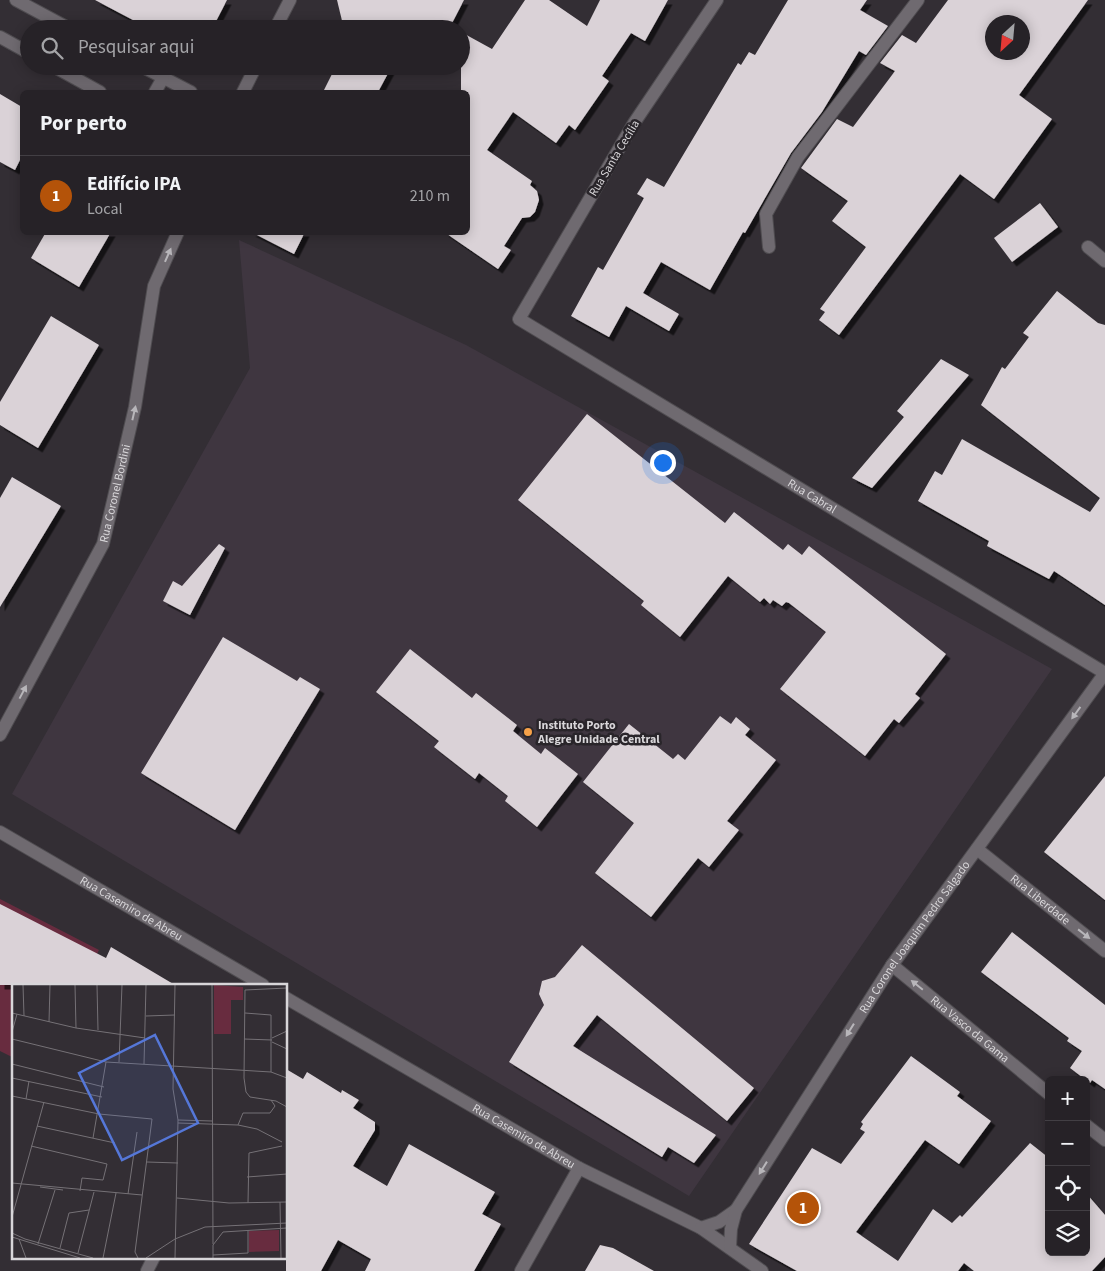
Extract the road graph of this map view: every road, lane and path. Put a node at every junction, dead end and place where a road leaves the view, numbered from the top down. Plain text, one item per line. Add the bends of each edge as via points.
1 (16, 0) edge
2 (290, 0) edge
3 (716, 0) edge
4 (918, 0) edge
5 (53, 20) edge
6 (280, 20) edge
7 (0, 36) edge
8 (20, 48) edge
9 (69, 75) edge
10 (157, 75) edge
11 (252, 75) edge
12 (162, 78) junction
13 (96, 90) edge
14 (156, 90) edge
15 (187, 90) edge
16 (244, 90) edge
17 (177, 235) edge
18 (769, 247) dead end
19 (1088, 247) dead end
20 (1105, 261) edge
21 (519, 319) joint
22 (1105, 673) edge
23 (0, 735) edge
24 (0, 832) edge
25 (977, 849) junction
26 (1105, 951) edge
27 (892, 965) junction
28 (261, 984) edge
29 (288, 1002) edge
30 (1045, 1091) edge
31 (1090, 1128) edge
32 (1105, 1140) edge
33 (579, 1168) junction
34 (736, 1210) junction
35 (701, 1228) junction
36 (730, 1247) junction
37 (154, 1258) edge
38 (147, 1271) edge
39 (521, 1271) edge
40 (762, 1271) edge

1 - 5 street
2 - 6 street
3 - 21 street, Rua Santa Cecília via 634,123
4 - 18 street via 798,157 766,214
7 - 8 street
9 - 13 street
10 - 12 street
11 - 16 street
12 - 14 street
12 - 15 street
23 -> 17 street, Rua Coronel Bordini via 103,544 135,407 154,286
19 - 20 street
21 - 22 street, Rua Cabral
22 -> 25 street, Rua Coronel Joaquim Pedro Salgado
24 - 28 street, Rua Casemiro de Abreu
25 -> 26 street, Rua Liberdade
25 - 27 street, Rua Coronel Joaquim Pedro Salgado
30 -> 27 street, Rua Vasco da Gama
27 -> 34 street, Rua Coronel Joaquim Pedro Salgado
29 - 33 street, Rua Casemiro de Abreu
31 - 32 street
33 - 35 street, Rua Casemiro de Abreu
33 - 39 street
34 - 35 street, Rua Coronel Joaquim Pedro Salgado via 719,1222
34 - 36 street, Rua Coronel Joaquim Pedro Salgado
35 - 36 street, Rua Casemiro de Abreu
36 - 40 street, Rua Casemiro de Abreu
37 - 38 street

